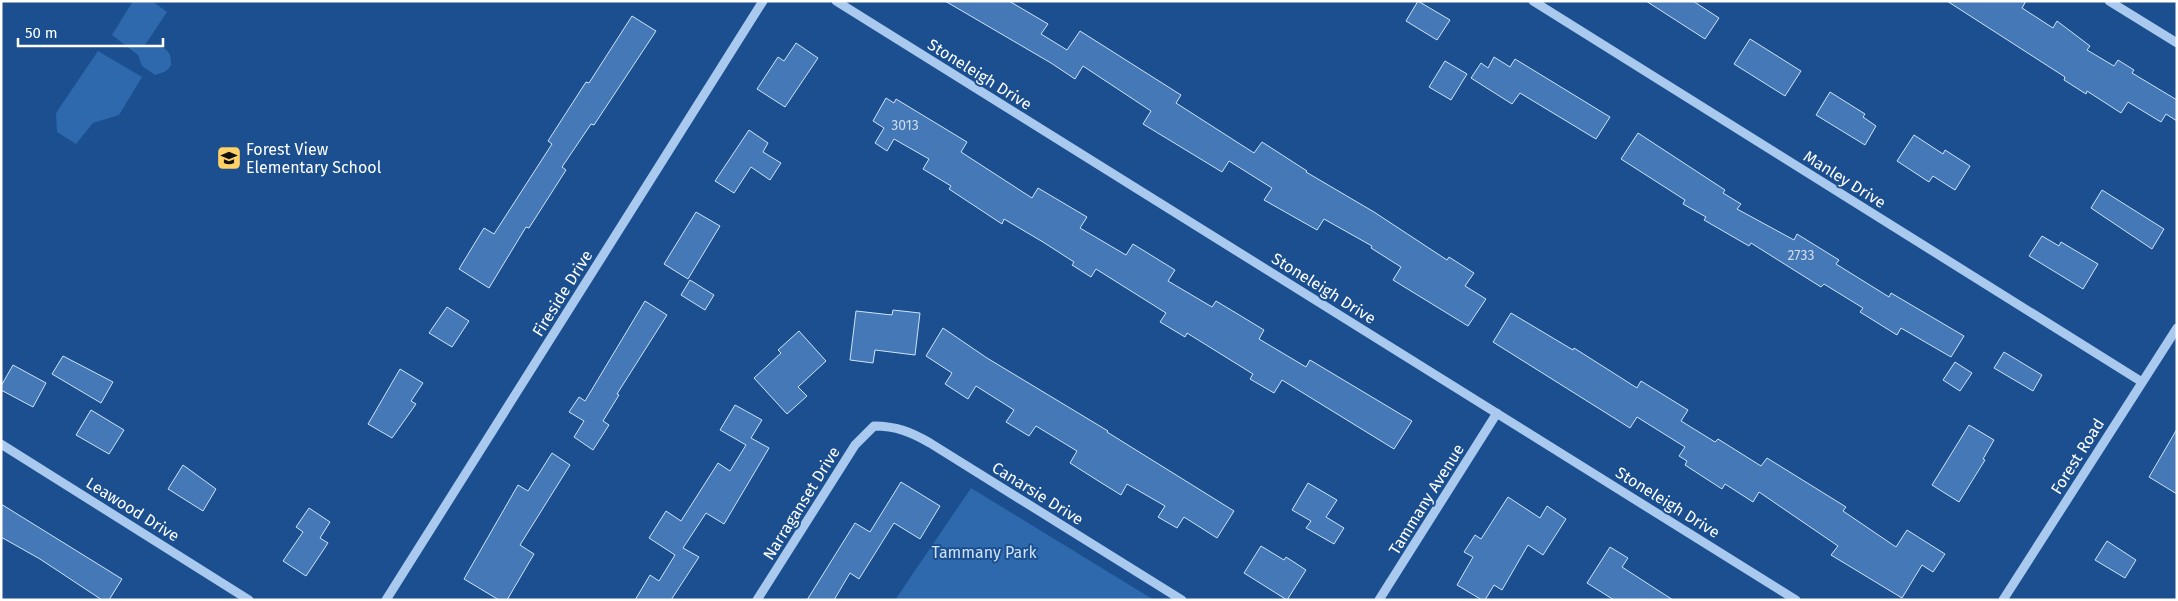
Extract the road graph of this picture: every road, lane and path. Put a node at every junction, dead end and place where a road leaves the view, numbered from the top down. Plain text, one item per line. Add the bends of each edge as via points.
1 (763, 1) edge
2 (836, 1) edge
3 (1533, 1) edge
4 (2109, 1) edge
5 (2177, 44) edge
6 (2177, 328) edge
7 (2142, 382) junction
8 (1497, 414) junction
9 (874, 426) joint
10 (1, 444) edge
11 (249, 600) edge
12 (386, 600) edge
13 (757, 600) edge
14 (1182, 600) edge
15 (1379, 600) edge
16 (1796, 600) edge
17 (2003, 600) edge

1 - 12 street, Fireside Drive
2 - 8 street, Stoneleigh Drive
3 - 7 street, Manley Drive
4 - 5 street
6 - 7 street, Forest Road
7 - 17 street, Forest Road
8 - 15 street, Tammany Avenue
8 - 16 street, Stoneleigh Drive
9 - 13 street, Narraganset Drive via 855,445
9 - 14 street, Canarsie Drive via 908,431 930,443
10 - 11 street, Leawood Drive

